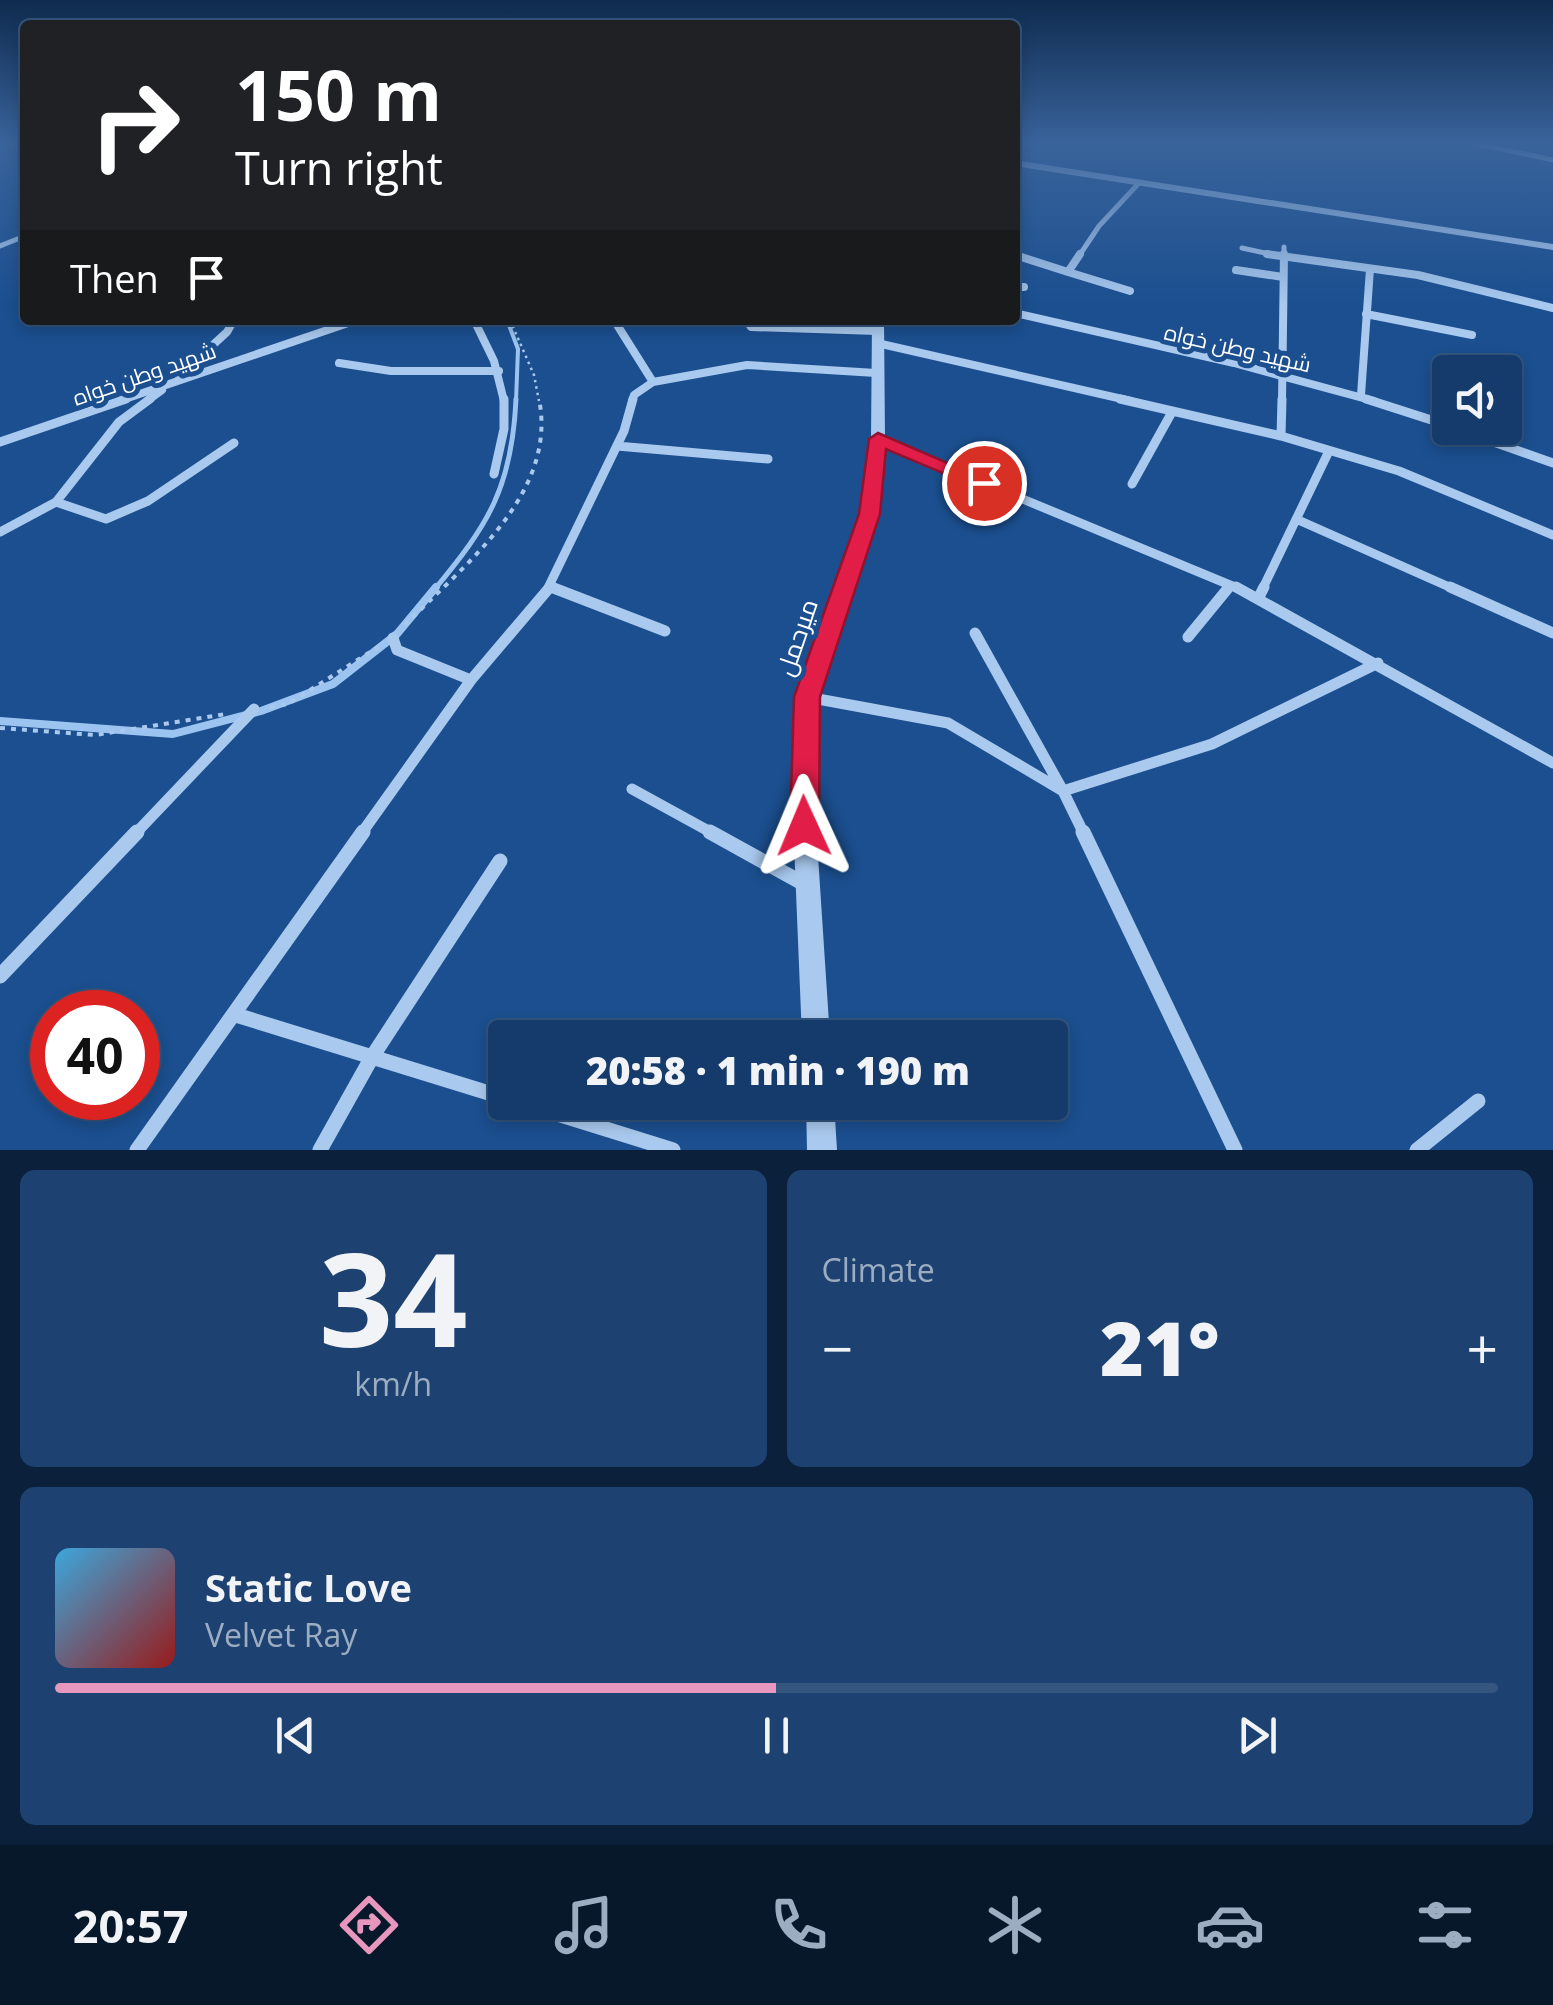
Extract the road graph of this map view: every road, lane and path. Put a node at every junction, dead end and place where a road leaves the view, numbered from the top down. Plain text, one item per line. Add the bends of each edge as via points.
1 (1127, 197) edge
2 (1222, 197) edge
3 (1284, 247) dead end
4 (1553, 247) edge
5 (1242, 248) dead end
6 (1020, 257) edge
7 (1284, 258) junction
8 (1370, 269) junction
9 (1236, 270) dead end
10 (1068, 272) junction
11 (1283, 277) junction
12 (1130, 290) dead end
13 (1553, 308) edge
14 (1020, 313) edge
15 (1366, 314) junction
16 (231, 325) edge
17 (342, 325) edge
18 (477, 325) edge
19 (512, 325) edge
20 (617, 325) edge
21 (750, 325) edge
22 (877, 331) edge
23 (1472, 334) dead end
24 (338, 363) dead end
25 (499, 371) junction
26 (876, 373) junction
27 (1282, 374) junction
28 (173, 382) junction
29 (653, 382) junction
30 (1360, 395) junction
31 (1172, 412) junction
32 (1432, 420) edge
33 (1281, 436) junction
34 (878, 439) junction
35 (0, 442) edge
36 (234, 443) dead end
37 (1502, 445) edge
38 (617, 446) junction
39 (1330, 450) junction
40 (768, 459) dead end
41 (1553, 463) edge
42 (494, 474) dead end
43 (1132, 484) dead end
44 (56, 502) junction
45 (1296, 519) junction
46 (0, 532) edge
47 (1553, 535) edge
48 (1230, 586) junction
49 (550, 587) junction
50 (1258, 598) junction
51 (665, 631) dead end
52 (975, 633) dead end
53 (1553, 633) edge
54 (1188, 637) dead end
55 (392, 638) junction
56 (1378, 663) junction
57 (471, 680) junction
58 (807, 697) junction
59 (254, 709) junction
60 (0, 728) edge
61 (1553, 763) edge
62 (632, 789) dead end
63 (1063, 792) junction
64 (500, 861) dead end
65 (808, 886) junction
66 (0, 976) edge
67 (236, 1015) junction
68 (815, 1020) edge
69 (372, 1057) junction
70 (488, 1093) edge
71 (1478, 1101) dead end
72 (577, 1120) edge
73 (821, 1120) edge
74 (137, 1150) edge
75 (320, 1150) edge
76 (673, 1150) edge
77 (822, 1150) edge
78 (1235, 1150) edge
79 (1417, 1150) edge

1 - 10 street
2 - 4 street
3 - 7 street
5 - 7 street
6 - 10 street
7 - 8 street
7 - 11 street
8 - 13 street
8 - 15 street
9 - 11 street
10 - 12 street
11 - 27 street
14 - 27 street, شهید وطن خواه
15 - 23 street
15 - 30 street
16 - 28 street
17 - 28 street, شهید وطن خواه
18 - 25 street
19 - 55 path via 534,375 543,419 533,468 509,519
20 - 29 street
21 - 22 street
22 - 26 street, میرحمل
22 - 31 street
24 - 25 street via 391,371
25 - 42 street via 507,426
26 - 29 street via 747,365
26 - 34 street, میرحمل
27 - 30 street, شهید وطن خواه
27 - 33 street
28 - 35 street, شهید وطن خواه
28 - 44 street via 119,422
29 - 38 street via 634,395
30 - 32 street, شهید وطن خواه
31 - 33 street
31 - 43 street
33 - 39 street
34 - 48 street
34 - 58 street, میرحمل via 870,514
36 - 44 street via 148,500 106,519
37 - 41 street, شهید وطن خواه
38 - 40 street
38 - 49 street
39 - 45 street
39 - 47 street
44 - 46 street
45 - 50 street
45 - 53 street
48 - 50 street
48 - 54 street
49 - 51 street
49 - 57 street
50 - 56 street
52 - 63 street
55 - 57 street via 397,650
55 - 59 path via 288,704
56 - 61 street
56 - 63 street via 1212,744
57 - 67 street
58 - 63 street via 948,723
58 - 65 street, میرحمل
59 - 60 path via 96,735
59 - 66 street
62 - 65 street
63 - 78 street
64 - 69 street
65 - 68 street, میرحمل
67 - 69 street
67 - 74 street
69 - 70 street
69 - 75 street
71 - 79 street
72 - 76 street
73 - 77 street

